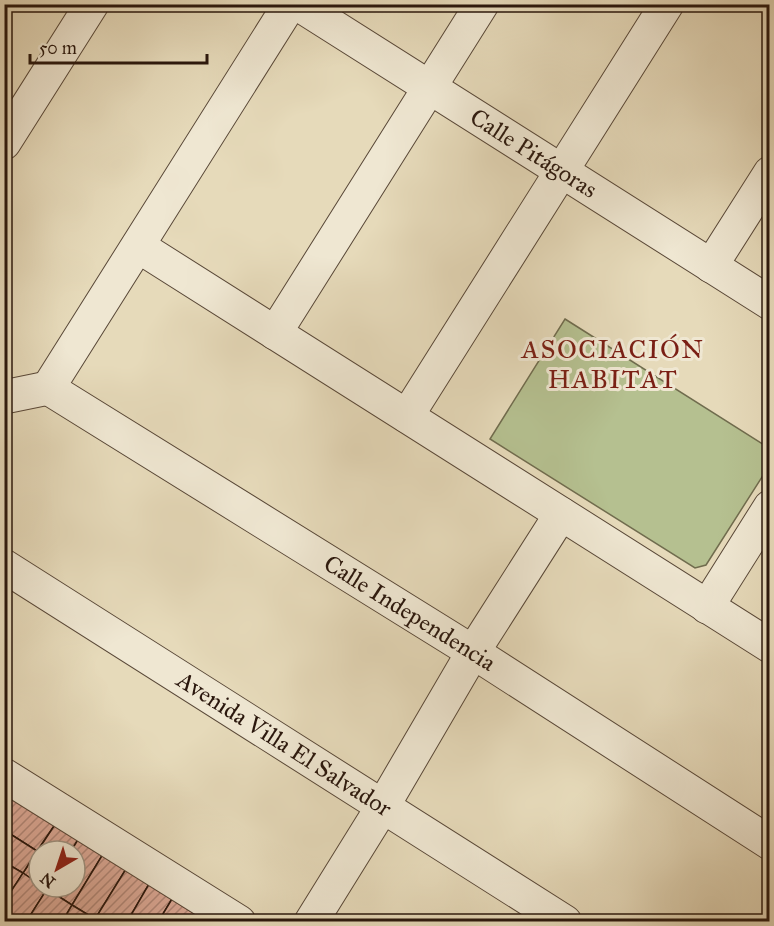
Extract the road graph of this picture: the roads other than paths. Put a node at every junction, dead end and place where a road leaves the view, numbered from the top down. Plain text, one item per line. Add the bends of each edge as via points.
1 (93, 4) edge
2 (290, 4) edge
3 (298, 4) edge
4 (482, 4) edge
5 (667, 4) edge
6 (430, 88) junction
7 (6, 138) edge
8 (561, 171) junction
9 (770, 173) edge
10 (138, 246) junction
11 (711, 266) junction
12 (770, 303) edge
13 (275, 333) junction
14 (48, 388) junction
15 (4, 397) edge
16 (407, 416) junction
17 (770, 507) edge
18 (561, 514) junction
19 (4, 566) edge
20 (707, 607) junction
21 (770, 646) edge
22 (473, 652) junction
23 (4, 775) edge
24 (382, 806) junction
25 (770, 843) edge
26 (239, 921) edge
27 (311, 921) edge
28 (565, 921) edge

1 - 7 street
2 - 10 street
3 - 6 street, Calle Pitágoras
4 - 6 street
5 - 8 street
6 - 8 street, Calle Pitágoras
6 - 13 street
8 - 11 street, Calle Pitágoras
8 - 16 street
9 - 11 street
10 - 13 street
10 - 14 street
11 - 12 street, Calle Pitágoras
13 - 16 street
14 - 15 street
14 - 22 street, Calle Independencia
16 - 18 street
17 - 20 street
18 - 20 street
18 - 22 street
19 - 24 street, Avenida Villa El Salvador
20 - 21 street
22 - 24 street
22 - 25 street, Calle Independencia
23 - 26 street
24 - 27 street
24 - 28 street, Avenida Villa El Salvador

